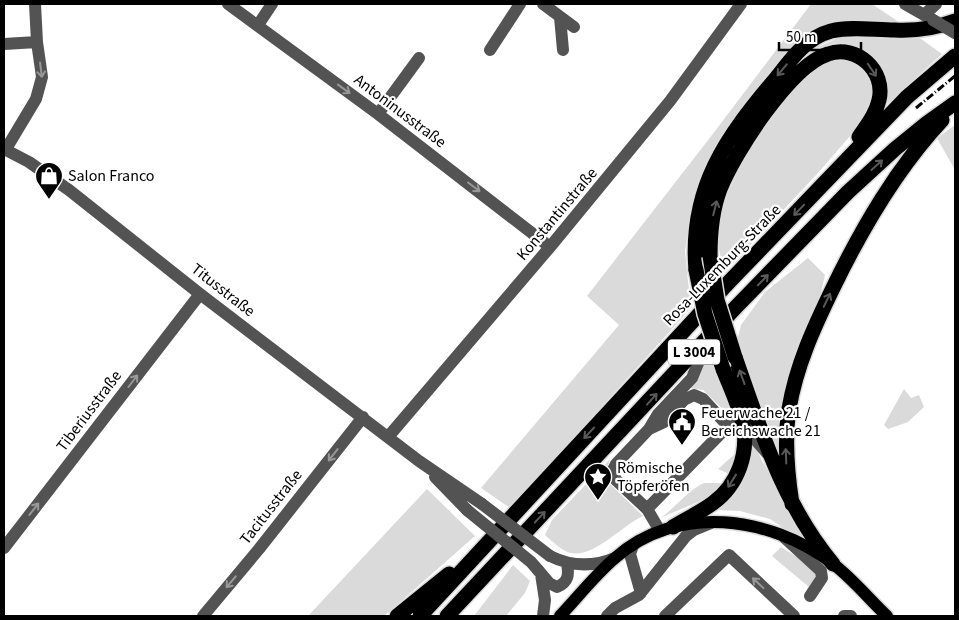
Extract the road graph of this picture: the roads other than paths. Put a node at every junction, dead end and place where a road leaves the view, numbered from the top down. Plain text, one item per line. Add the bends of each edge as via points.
1 (34, 4) edge
2 (228, 4) edge
3 (272, 4) edge
4 (520, 4) edge
5 (543, 4) edge
6 (741, 4) edge
7 (905, 4) edge
8 (936, 4) edge
9 (560, 17) junction
10 (928, 18) junction
11 (955, 21) edge
12 (258, 25) junction
13 (574, 27) dead end
14 (955, 33) edge
15 (37, 42) junction
16 (4, 44) edge
17 (490, 50) dead end
18 (563, 50) dead end
19 (955, 56) edge
20 (419, 58) dead end
21 (955, 104) edge
22 (378, 114) junction
23 (5, 149) edge
24 (833, 175) junction
25 (550, 248) junction
26 (200, 294) junction
27 (700, 346) junction
28 (755, 414) junction
29 (363, 417) junction
30 (738, 427) junction
31 (649, 429) junction
32 (388, 437) junction
33 (773, 460) junction
34 (420, 461) junction
35 (792, 504) junction
36 (647, 509) junction
37 (716, 521) junction
38 (667, 529) junction
39 (779, 533) junction
40 (633, 545) junction
41 (4, 548) edge
42 (482, 549) junction
43 (502, 558) junction
44 (615, 558) junction
45 (567, 563) junction
46 (833, 564) junction
47 (540, 572) junction
48 (652, 575) dead end
49 (641, 593) junction
50 (810, 596) dead end
51 (203, 616) edge
52 (397, 616) edge
53 (420, 616) edge
54 (447, 616) edge
55 (461, 616) edge
56 (543, 616) edge
57 (560, 616) edge
58 (607, 616) edge
59 (612, 616) edge
60 (665, 616) edge
61 (794, 616) edge
62 (844, 616) edge
63 (851, 616) edge
64 (887, 616) edge

1 - 15 street
2 - 12 street, Antoninusstraße
3 - 12 street
4 - 17 street
5 - 9 street
6 - 25 street, Konstantinstraße via 670,101
7 - 10 street
8 - 10 street
9 - 13 street
9 - 18 street
10 - 14 street, bridge
11 -> 30 highway, bridge via 918,30 842,29 817,37 802,48 756,101 713,166 697,220 696,270 705,314
12 -> 22 street, Antoninusstraße
15 - 16 street
15 -> 23 street via 42,77 36,99
19 - 24 highway, Rosa-Luxemburg-Straße / L 3004 via 907,97
20 - 22 street
27 -> 21 highway, L 3004 via 848,192 902,144
35 -> 21 highway via 787,430 793,390 810,335 865,225 897,175
22 -> 25 street, Antoninusstraße
23 - 26 street, Titusstraße via 69,190
28 -> 24 highway, bridge via 717,300 710,256 712,223 720,189 738,152 778,97 820,57 842,52 856,55 872,68 879,82 880,98 872,118
24 -> 42 highway, Rosa-Luxemburg-Straße / L 3004 via 729,282
25 - 32 street, Konstantinstraße
26 - 29 street, Titusstraße
41 -> 26 street, Tiberiusstraße
27 - 31 street via 699,361 692,378 658,414
43 -> 27 highway, L 3004
28 - 30 street
28 - 33 highway
29 - 32 street, Titusstraße
29 -> 51 street, Tacitusstraße
30 - 31 street via 694,395 684,400 664,422
30 - 33 street via 753,437
30 - 36 street
30 -> 38 highway via 744,454 737,474 726,490 714,503
31 - 36 street via 612,472 616,480
32 - 34 street, Titusstraße
33 - 35 highway
34 - 45 street, Titusstraße, bridge via 550,556
34 - 47 street, Titusstraße, bridge via 467,510
35 - 46 highway
36 - 38 street
37 - 38 main road
37 - 39 main road via 744,523
37 - 49 street via 686,536
38 - 40 main road
39 - 46 main road
39 - 50 street via 821,571 822,578
40 - 44 main road
40 - 49 street via 630,554
42 - 52 highway
42 - 53 highway, Rosa-Luxemburg-Straße / L 3004
43 - 54 highway, L 3004
43 - 55 highway
44 - 45 street, Titusstraße via 591,564
44 - 57 main road
45 - 47 street, Titusstraße via 568,578 560,586 553,586
46 - 64 main road
47 - 56 street via 545,600
48 - 59 street
49 - 58 street
61 -> 60 street via 729,555
62 - 63 street

